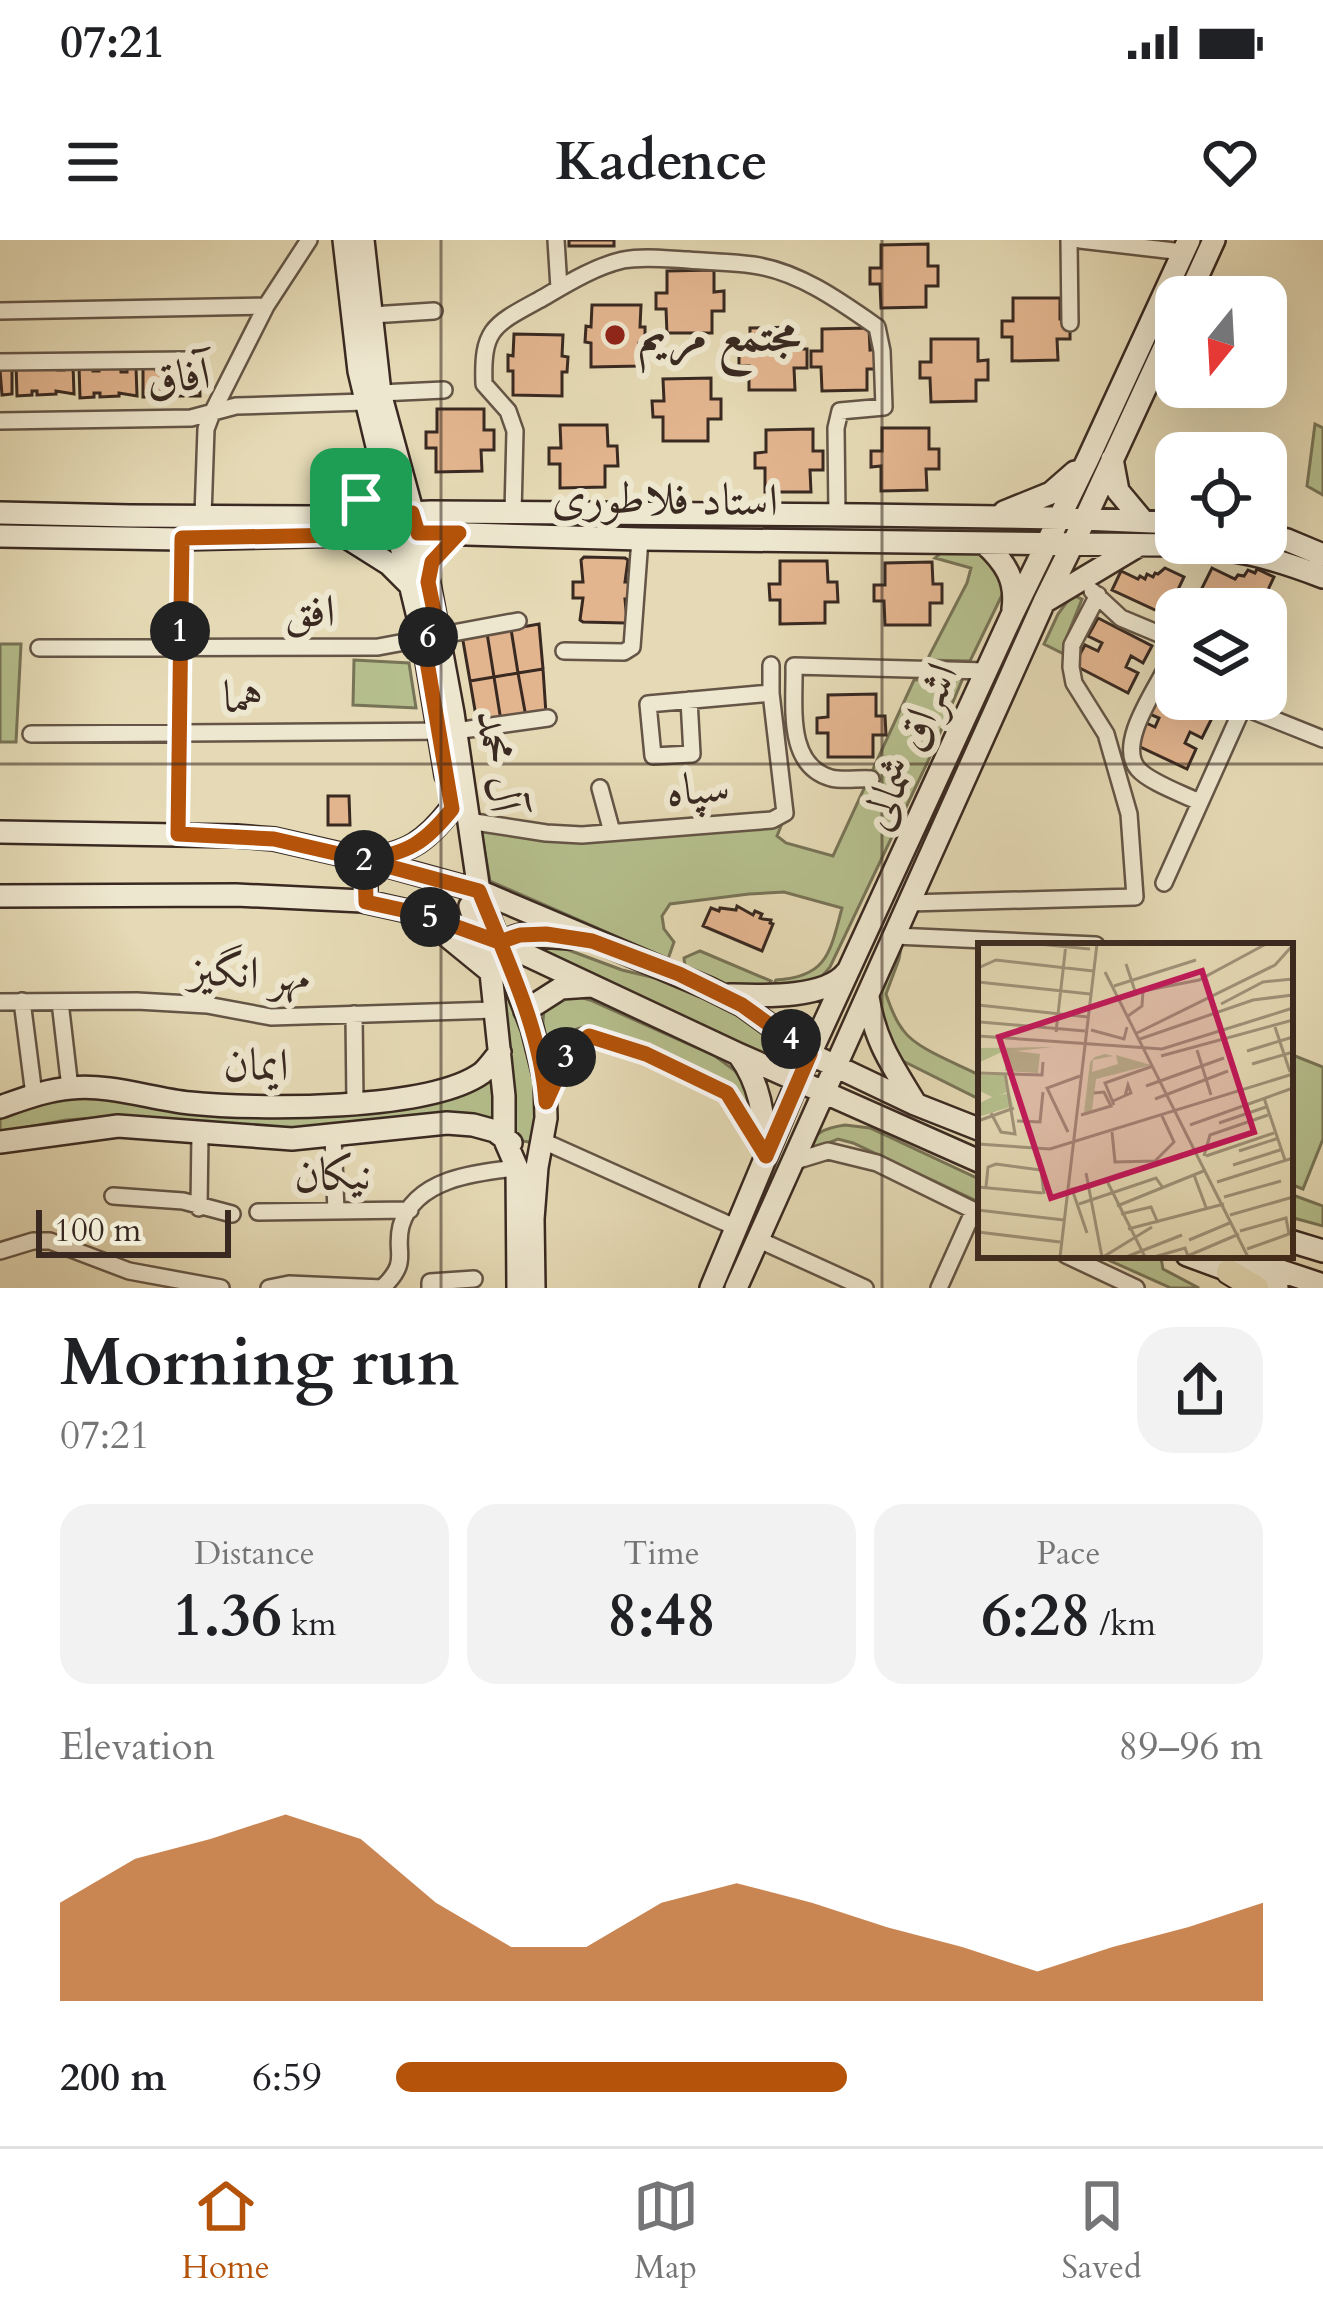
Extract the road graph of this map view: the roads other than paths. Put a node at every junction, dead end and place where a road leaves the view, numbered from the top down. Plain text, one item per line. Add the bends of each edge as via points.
1 (309, 240) edge
2 (344, 240) edge
3 (363, 240) edge
4 (556, 240) edge
5 (1069, 240) edge
6 (1080, 240) edge
7 (1214, 240) edge
8 (1185, 244) edge
9 (1197, 276) edge
10 (560, 288) junction
11 (266, 306) junction
12 (0, 311) edge
13 (434, 311) dead end
14 (371, 315) junction
15 (1070, 322) dead end
16 (187, 360) dead end
17 (0, 362) edge
18 (1155, 367) edge
19 (444, 390) dead end
20 (373, 398) junction
21 (212, 413) junction
22 (0, 421) edge
23 (1112, 458) junction
24 (1088, 459) junction
25 (378, 460) junction
26 (400, 475) junction
27 (0, 513) edge
28 (513, 513) junction
29 (837, 515) junction
30 (202, 516) junction
31 (986, 517) junction
32 (1060, 518) junction
33 (1085, 519) junction
34 (1143, 520) junction
35 (1155, 521) edge
36 (404, 523) junction
37 (459, 523) junction
38 (346, 525) junction
39 (0, 536) edge
40 (182, 538) junction
41 (640, 539) junction
42 (1287, 540) edge
43 (984, 543) junction
44 (1047, 544) junction
45 (1074, 544) junction
46 (1141, 544) junction
47 (1323, 555) edge
48 (1323, 577) edge
49 (1076, 581) junction
50 (419, 583) junction
51 (1098, 595) junction
52 (1044, 602) junction
53 (1012, 615) junction
54 (518, 621) dead end
55 (1155, 632) edge
56 (431, 637) junction
57 (39, 648) dead end
58 (180, 648) junction
59 (564, 651) dead end
60 (771, 665) dead end
61 (986, 671) junction
62 (771, 693) junction
63 (1155, 698) edge
64 (689, 700) dead end
65 (548, 718) dead end
66 (1237, 720) edge
67 (1282, 720) edge
68 (447, 732) junction
69 (31, 734) dead end
70 (179, 734) junction
71 (1323, 739) edge
72 (871, 779) dead end
73 (600, 788) dead end
74 (1199, 802) junction
75 (460, 815) junction
76 (0, 832) edge
77 (612, 832) junction
78 (178, 834) junction
79 (365, 860) junction
80 (1164, 883) dead end
81 (471, 889) junction
82 (0, 896) edge
83 (366, 902) junction
84 (909, 903) junction
85 (421, 914) junction
86 (865, 937) junction
87 (490, 939) junction
88 (592, 941) junction
89 (892, 942) junction
90 (978, 943) edge
91 (851, 967) junction
92 (491, 973) junction
93 (601, 988) junction
94 (723, 995) junction
95 (868, 997) junction
96 (22, 1001) junction
97 (0, 1002) edge
98 (60, 1002) junction
99 (495, 1010) junction
100 (525, 1011) junction
101 (354, 1014) junction
102 (500, 1052) junction
103 (738, 1054) junction
104 (810, 1054) junction
105 (836, 1066) junction
106 (798, 1080) junction
107 (70, 1088) junction
108 (824, 1093) junction
109 (34, 1095) junction
110 (546, 1102) junction
111 (356, 1103) junction
112 (915, 1104) junction
113 (0, 1107) edge
114 (883, 1119) junction
115 (978, 1130) edge
116 (200, 1133) junction
117 (805, 1133) junction
118 (333, 1136) junction
119 (504, 1138) junction
120 (543, 1141) junction
121 (0, 1142) edge
122 (766, 1156) junction
123 (978, 1160) edge
124 (792, 1162) junction
125 (527, 1167) junction
126 (113, 1196) dead end
127 (200, 1208) junction
128 (336, 1210) junction
129 (410, 1210) junction
130 (258, 1212) dead end
131 (977, 1212) edge
132 (232, 1214) dead end
133 (747, 1233) junction
134 (1293, 1242) edge
135 (0, 1251) edge
136 (1323, 1251) edge
137 (1072, 1258) edge
138 (1279, 1258) edge
139 (1231, 1264) edge
140 (1323, 1272) edge
141 (474, 1279) dead end
142 (1323, 1285) edge
143 (221, 1288) edge
144 (269, 1288) edge
145 (430, 1288) edge
146 (518, 1288) edge
147 (534, 1288) edge
148 (710, 1288) edge
149 (736, 1288) edge
150 (865, 1288) edge
151 (939, 1288) edge
152 (1136, 1288) edge
153 (1256, 1288) edge
154 (1276, 1288) edge

1 - 11 street
2 - 20 main road, آل محمد via 358,370
3 - 14 main road, آل محمد
4 - 10 street
5 - 15 street
6 - 8 street
7 - 9 main road
8 - 24 main road, اشراق شمالی
10 - 28 street via 501,321 483,362 484,384 515,430
10 - 29 street via 641,257 757,265 796,278 877,327 884,407 840,411
11 - 12 street
11 - 21 street
13 - 14 street
14 - 20 main road, آل محمد
16 - 17 street
18 - 23 main road, اشراق شمالی
19 - 20 street, آفاق
20 - 21 street, آفاق
20 - 25 main road, آل محمد
20 - 26 main road, آل محمد
21 - 22 street, آفاق
21 - 30 street
23 - 33 main road, اشراق شمالی
23 - 34 main road via 1118,491
24 - 31 main road via 1051,493
24 - 32 main road, اشراق شمالی
25 - 36 main road, آل محمد
25 - 38 main road
26 - 36 main road, آل محمد
26 - 37 main road
27 - 30 main road, استاد فلاطوری
28 - 29 main road, استاد فلاطوری
28 - 37 main road, استاد فلاطوری
29 - 31 main road, استاد فلاطوری
30 - 38 main road, استاد فلاطوری
31 - 32 main road, استاد فلاطوری
32 - 33 main road, استاد فلاطوری
32 - 44 main road, اشراق شمالی
33 - 34 main road, استاد فلاطوری
33 - 45 main road, اشراق شمالی
34 - 35 main road, استاد فلاطوری
36 - 37 main road, استاد فلاطوری
36 - 38 main road, استاد فلاطوری
36 - 50 main road, آل محمد
37 - 41 main road, استاد فلاطوری
37 - 50 main road
38 - 40 main road, استاد فلاطوری
38 - 50 main road
39 - 40 main road, استاد فلاطوری
40 - 58 street
41 - 43 main road, استاد فلاطوری
41 - 59 street via 632,647
42 - 47 main road
43 - 44 main road, استاد فلاطوری
43 - 53 main road via 1010,572
44 - 45 main road, استاد فلاطوری
44 - 53 main road, اشراق شمالی
45 - 46 main road, استاد فلاطوری
45 - 52 main road, اشراق شمالی
46 - 48 main road, استاد فلاطوری via 1233,548
46 - 49 main road
49 - 51 street
49 - 52 main road
50 - 56 main road, آل محمد
51 - 55 street via 1121,618
51 - 84 street via 1072,644 1070,667 1106,734 1129,814 1135,897
52 - 84 main road, اشراق شمالی
53 - 61 main road, اشراق شمالی
54 - 56 street, افق
56 - 58 street, افق via 378,647
56 - 68 main road, آل محمد
57 - 58 street, افق
58 - 70 street
60 - 62 street, سپاه
61 - 72 street via 794,666 795,737 808,765 832,778
61 - 86 main road, اشراق شمالی
62 - 64 street
62 - 77 street, سپاه via 785,814
63 - 74 street via 1132,738 1132,758 1142,773
65 - 68 street, هما
66 - 74 street
67 - 71 street
68 - 70 street, هما
68 - 75 main road, آل محمد
69 - 70 street, هما
70 - 78 street
73 - 77 street
74 - 80 street
75 - 77 street, سپاه via 546,833
75 - 79 main road via 422,842
75 - 81 main road, آل محمد
76 - 78 main road
78 - 79 main road via 274,839
79 - 81 main road
79 - 83 main road
81 - 87 main road, آل محمد
81 - 88 main road
82 - 83 main road
83 - 85 main road
84 - 89 main road, اشراق شمالی
85 - 87 main road
85 - 92 main road
86 - 89 main road via 874,948
86 - 91 main road, اشراق شمالی
87 - 88 main road
87 - 92 main road, آل محمد
87 - 93 main road
87 - 100 main road, آل محمد
88 - 94 main road
89 - 90 street
89 - 95 main road, اشراق شمالی
91 - 94 main road via 840,982 814,991
91 - 104 main road, اشراق شمالی
92 - 99 main road, آل محمد
93 - 100 main road via 561,988
93 - 103 main road
94 - 104 main road
95 - 105 main road, اشراق شمالی
95 - 112 main road via 884,1055
96 - 97 street, مهر انگیز
96 - 98 street, مهر انگیز
96 - 109 street
98 - 101 street, مهر انگیز
98 - 107 street
99 - 101 street, مهر انگیز
99 - 102 main road, آل محمد
100 - 110 main road, آل محمد
101 - 111 street
102 - 111 main road, ایمان via 452,1088
102 - 119 main road, آل محمد
103 - 106 main road
103 - 122 main road via 761,1101
104 - 105 main road
104 - 106 main road, اشراق شمالی
105 - 108 main road, اشراق شمالی
105 - 112 main road
106 - 108 main road
106 - 122 main road, اشراق شمالی
107 - 109 main road, ایمان
107 - 111 main road, ایمان via 263,1108
108 - 114 main road
108 - 117 main road, اشراق شمالی
109 - 113 main road, ایمان
110 - 120 main road, آل محمد
110 - 122 street via 568,1053 589,1036 727,1093
112 - 115 main road
114 - 117 main road via 833,1117
114 - 123 main road
116 - 118 main road, ایمان
116 - 121 main road, ایمان via 118,1126
116 - 127 street
117 - 124 main road, اشراق شمالی
118 - 119 main road, ایمان via 447,1123
118 - 128 street
119 - 120 main road, ایمان via 516,1148
119 - 125 main road, آل محمد
120 - 125 main road, آل محمد
120 - 133 street
122 - 133 main road, اشراق شمالی
124 - 131 street via 828,1151 877,1163
124 - 133 main road, اشراق شمالی
125 - 129 street via 439,1185
125 - 146 main road, آل محمد
125 - 147 main road, آل محمد
126 - 127 street
127 - 132 street
128 - 129 street, نیکان
128 - 130 street, نیکان
129 - 144 street via 402,1255 382,1288
131 - 151 street
133 - 148 main road, اشراق شمالی
133 - 149 main road, اشراق شمالی
133 - 150 street
134 - 136 main road
135 - 143 street via 50,1241 129,1271
137 - 152 street
138 - 140 main road
139 - 142 main road
139 - 153 main road
139 - 154 main road
141 - 145 street

